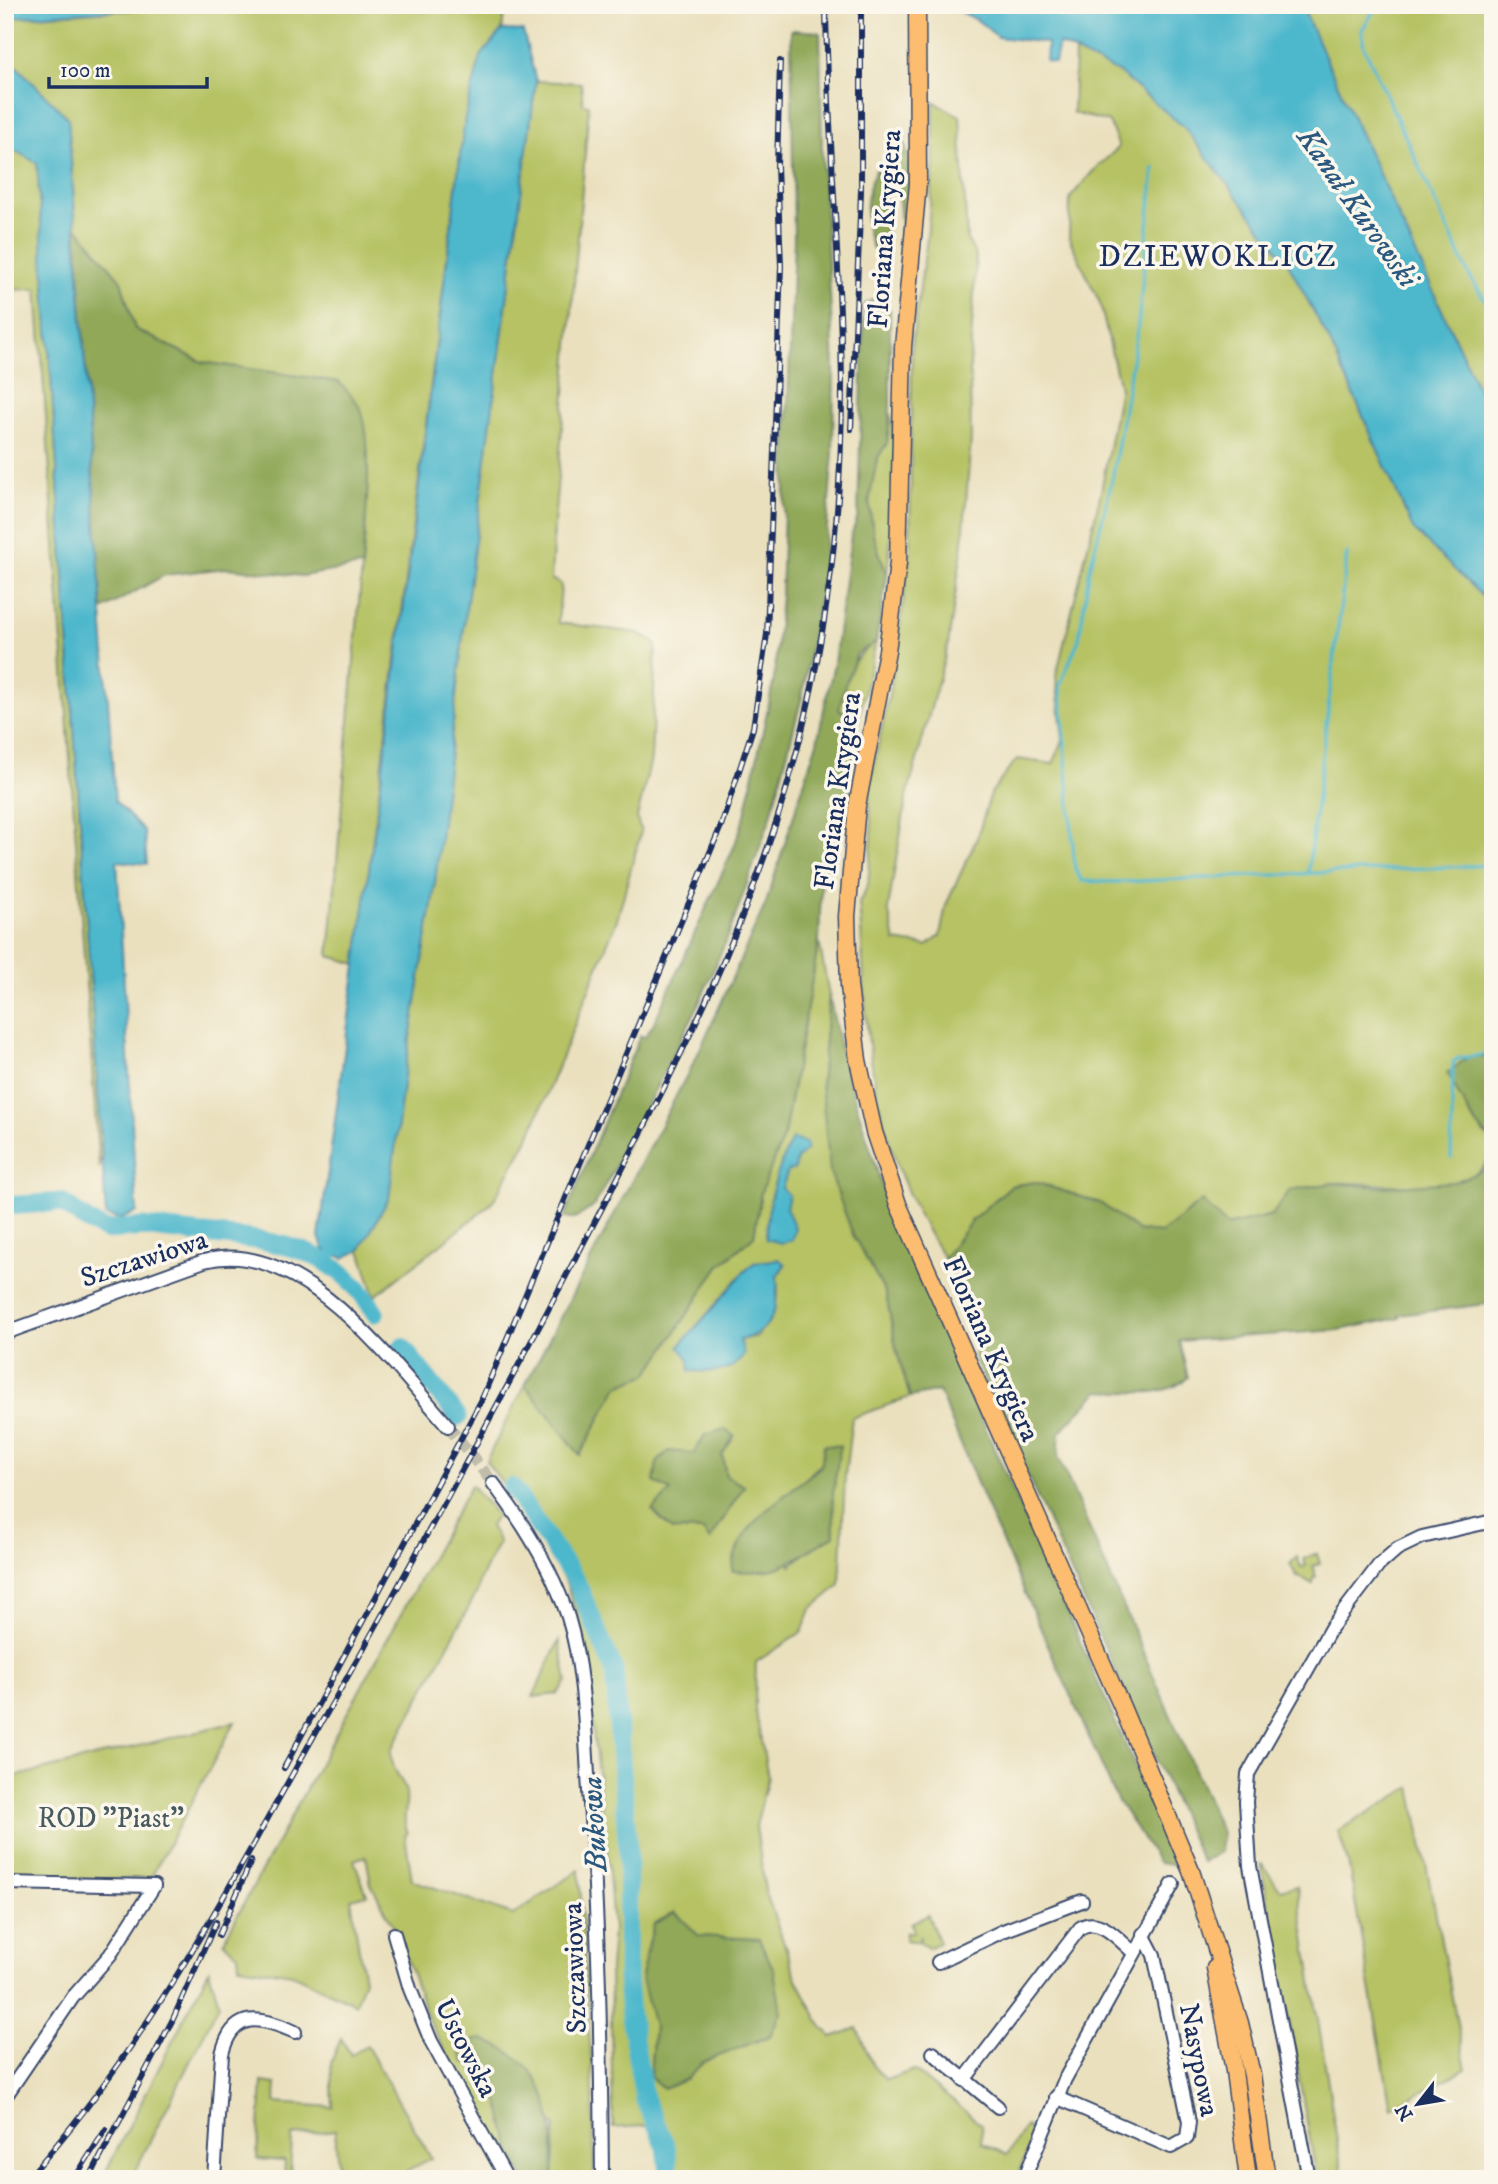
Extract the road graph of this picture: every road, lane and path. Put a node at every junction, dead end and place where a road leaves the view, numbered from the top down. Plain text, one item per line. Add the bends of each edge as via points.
1 (917, 5) edge
2 (5, 1333) edge
3 (448, 1426) tunnel mouth
4 (493, 1483) tunnel mouth
5 (1492, 1522) edge
6 (5, 1883) edge
7 (1173, 1884) dead end
8 (1082, 1901) dead end
9 (394, 1934) dead end
10 (1143, 1934) junction
11 (1210, 1935) junction
12 (1133, 1952) junction
13 (938, 1962) dead end
14 (295, 2032) dead end
15 (933, 2053) dead end
16 (964, 2080) junction
17 (7, 2095) edge
18 (1056, 2097) junction
19 (998, 2107) dead end
20 (214, 2179) edge
21 (507, 2179) edge
22 (602, 2179) edge
23 (1024, 2179) edge
24 (1248, 2179) edge
25 (1267, 2179) edge
26 (1309, 2179) edge

1 - 11 main road, Floriana Krygiera via 917,216 903,347 898,563 887,651 857,806 847,931 851,1012 868,1110 889,1180 1192,1871
2 - 3 street, Szczawiowa via 204,1261 241,1258 285,1273 343,1309
4 - 22 street, Szczawiowa via 529,1534 554,1581 572,1632 579,1672 599,1923
5 - 26 street via 1437,1532 1385,1558 1353,1595 1250,1766 1246,1790 1249,1859
6 - 17 street via 154,1886 110,1955 73,1997
7 - 10 street
8 - 13 street
9 - 21 street, Ustowska via 431,2041
10 - 12 street
10 - 18 street, Nasypowa via 1154,1955 1189,2122 1187,2138 1171,2147
11 - 24 main road, Floriana Krygiera
11 - 25 main road, Floriana Krygiera via 1231,1989 1252,2076
12 - 16 street via 1100,1926 1080,1928
12 - 18 street
14 - 20 street via 251,2019 234,2028 226,2039
15 - 16 street
16 - 19 street
18 - 23 street

